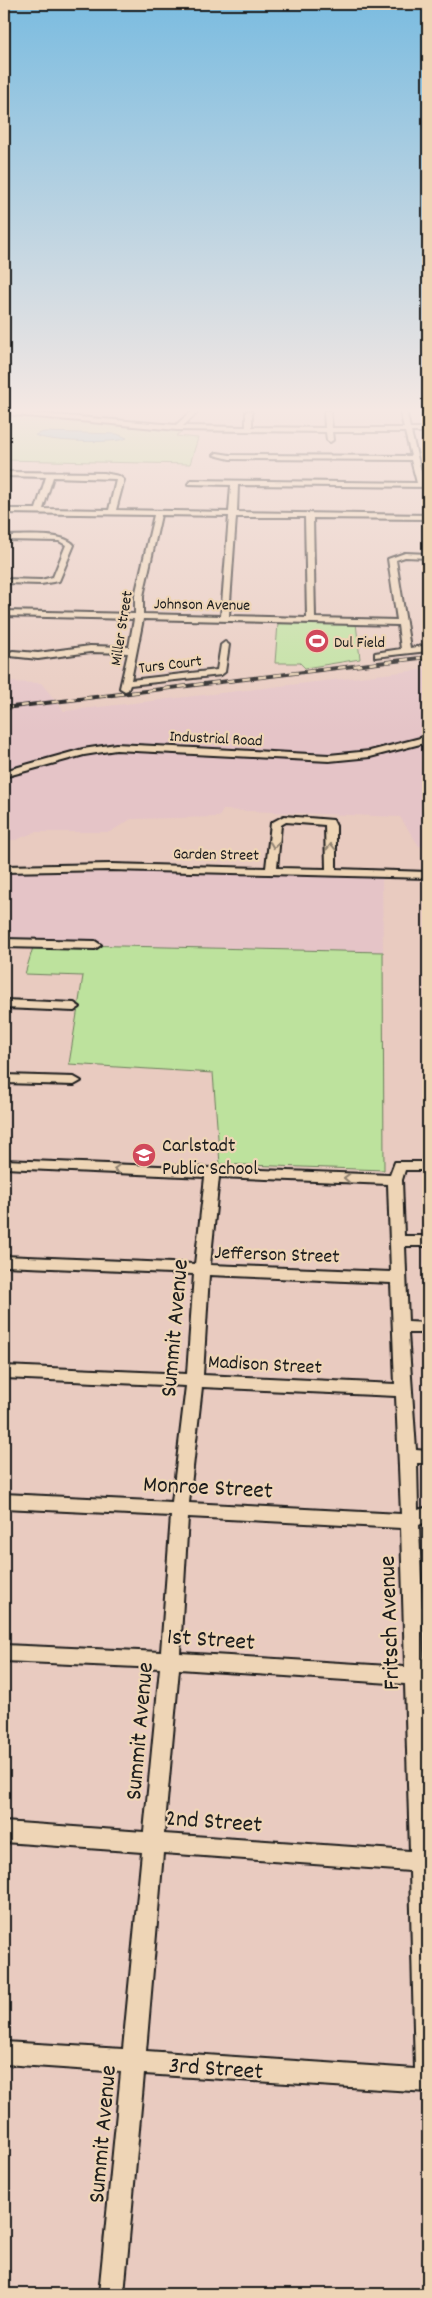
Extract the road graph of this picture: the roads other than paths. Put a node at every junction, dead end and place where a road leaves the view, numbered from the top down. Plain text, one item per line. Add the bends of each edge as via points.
1 (157, 518) edge
2 (232, 518) edge
3 (309, 518) edge
4 (4, 538) edge
5 (428, 556) edge
6 (4, 581) edge
7 (4, 613) edge
8 (139, 617) junction
9 (225, 619) junction
10 (311, 621) junction
11 (401, 623) junction
12 (226, 645) dead end
13 (428, 648) edge
14 (132, 650) junction
15 (406, 651) junction
16 (13, 654) dead end
17 (378, 654) dead end
18 (125, 686) joint
19 (428, 740) edge
20 (4, 774) edge
21 (4, 869) edge
22 (271, 870) junction
23 (331, 872) junction
24 (428, 875) edge
25 (4, 943) edge
26 (95, 945) dead end
27 (4, 1004) edge
28 (74, 1007) dead end
29 (4, 1079) edge
30 (74, 1081) dead end
31 (4, 1164) edge
32 (428, 1166) edge
33 (213, 1172) junction
34 (398, 1172) junction
35 (398, 1241) junction
36 (428, 1241) edge
37 (4, 1261) edge
38 (202, 1270) junction
39 (399, 1278) junction
40 (400, 1327) junction
41 (428, 1328) edge
42 (4, 1372) edge
43 (195, 1381) junction
44 (404, 1390) junction
45 (408, 1456) junction
46 (428, 1457) edge
47 (4, 1501) edge
48 (180, 1508) junction
49 (428, 1514) edge
50 (410, 1521) junction
51 (420, 1615) edge
52 (4, 1653) edge
53 (170, 1660) junction
54 (414, 1676) junction
55 (423, 1785) edge
56 (4, 1832) edge
57 (154, 1842) junction
58 (420, 1862) junction
59 (427, 1992) edge
60 (4, 2053) edge
61 (133, 2062) junction
62 (427, 2081) edge
63 (112, 2294) edge

1 - 8 street, Miller Street via 139,596
2 - 9 street
3 - 10 street
4 - 6 street via 59,539 70,545 56,579
5 - 11 street via 405,555 392,559
7 - 8 street, Johnson Avenue
8 - 9 street, Johnson Avenue
8 - 14 street, Miller Street
9 - 10 street, Johnson Avenue
10 - 11 street, Johnson Avenue
11 - 15 street
12 - 18 street, Turs Court via 222,672
13 - 15 street
14 - 16 street via 90,649 38,656
14 - 18 street, Miller Street
15 - 17 street
19 - 20 street, Industrial Road via 370,754 336,758 116,747 83,752
21 - 22 street, Garden Street via 111,866
22 - 23 street, Garden Street
23 -> 22 street via 329,822 284,819 276,823
23 - 24 street, Garden Street
25 - 26 street
27 - 28 street
29 - 30 street
33 -> 31 street
32 - 34 street
34 -> 33 street
33 - 38 street, Summit Avenue
34 - 35 street, Fritsch Avenue
35 - 36 street
35 - 39 street, Fritsch Avenue
37 - 38 street, Jefferson Street
38 - 39 street, Jefferson Street
38 - 43 street, Summit Avenue
39 - 40 street, Fritsch Avenue
40 - 41 street
40 - 44 street, Fritsch Avenue
42 - 43 street, Madison Street
43 - 44 street, Madison Street
43 - 48 street, Summit Avenue
44 - 45 street, Fritsch Avenue
45 - 46 street
45 - 50 street, Fritsch Avenue
47 - 48 street, Monroe Street
48 - 50 street, Monroe Street
48 - 53 street, Summit Avenue
49 - 50 street
50 - 51 street, Fritsch Avenue
51 - 54 street, Fritsch Avenue
52 - 53 street, 1st Street
53 - 54 street, 1st Street
53 - 57 street, Summit Avenue
54 - 55 street, Fritsch Avenue
55 - 58 street, Fritsch Avenue
56 - 57 street, 2nd Street
57 - 58 street, 2nd Street
57 - 61 street, Summit Avenue
58 - 59 street, Fritsch Avenue
59 - 62 street, Fritsch Avenue
60 - 61 street, 3rd Street
61 - 62 street, 3rd Street
61 - 63 street, Summit Avenue

